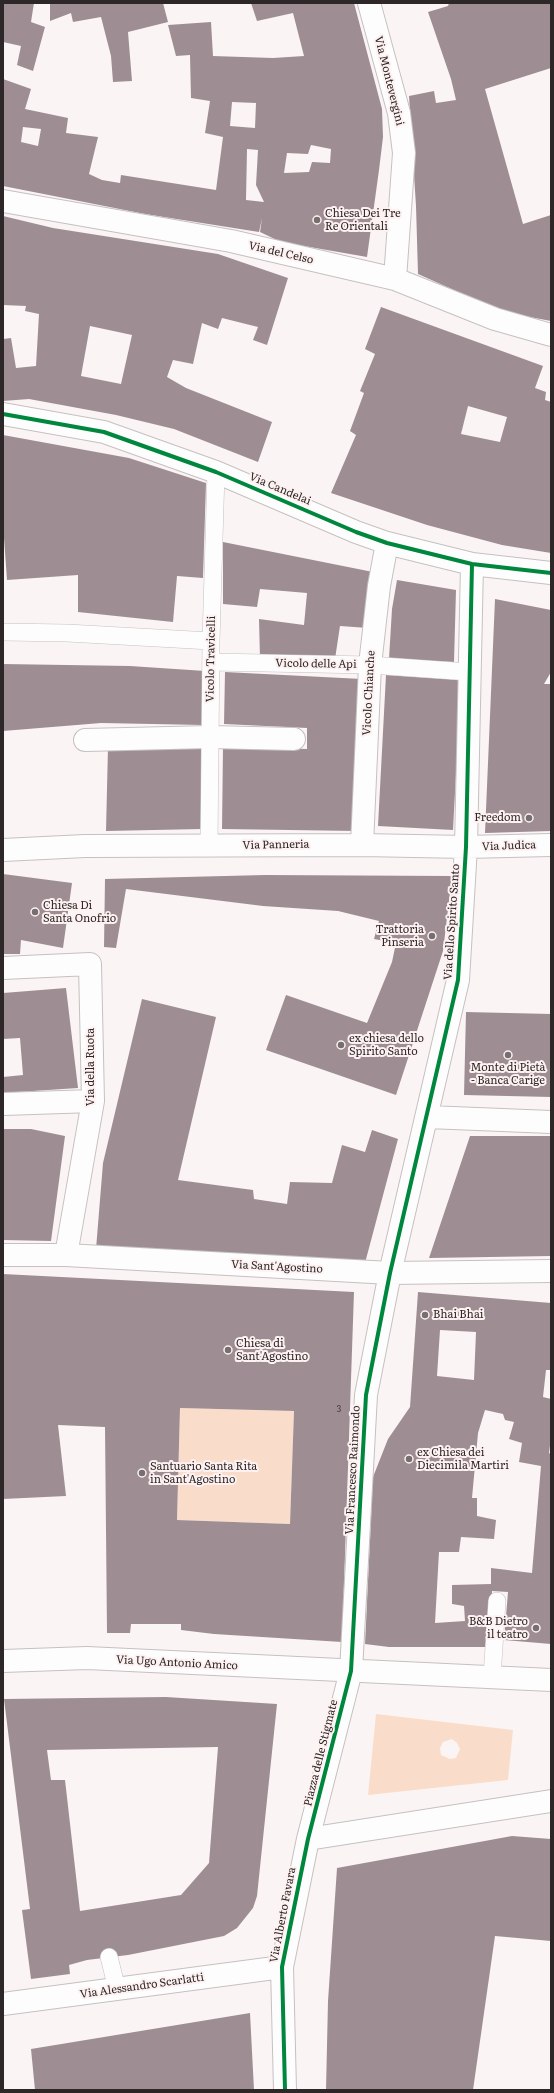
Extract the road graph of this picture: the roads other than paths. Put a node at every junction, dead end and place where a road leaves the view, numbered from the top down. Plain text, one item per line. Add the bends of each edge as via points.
1 (369, 3) edge
2 (3, 201) edge
3 (395, 279) junction
4 (551, 335) edge
5 (3, 414) edge
6 (216, 472) junction
7 (387, 543) junction
8 (472, 564) junction
9 (551, 573) edge
10 (3, 632) edge
11 (211, 641) junction
12 (211, 662) junction
13 (370, 664) junction
14 (469, 672) junction
15 (210, 737) junction
16 (294, 739) dead end
17 (85, 740) dead end
18 (362, 845) junction
19 (551, 845) edge
20 (209, 846) junction
21 (466, 847) junction
22 (3, 850) edge
23 (3, 968) edge
24 (93, 1101) junction
25 (3, 1104) edge
26 (428, 1117) junction
27 (551, 1122) edge
28 (66, 1255) junction
29 (3, 1256) edge
30 (551, 1271) edge
31 (390, 1273) junction
32 (497, 1601) dead end
33 (3, 1661) edge
34 (351, 1671) junction
35 (492, 1677) junction
36 (551, 1680) edge
37 (551, 1801) edge
38 (308, 1839) junction
39 (109, 1957) dead end
40 (282, 1967) junction
41 (117, 1989) junction
42 (3, 2004) edge
43 (285, 2090) edge

1 - 3 street, Via Montevergini via 399,113 404,153
2 - 3 street, Via del Celso via 231,241
3 - 4 street, Via del Celso via 495,320
5 - 6 street, Via Candelai via 104,432
6 - 7 street, Via Candelai
6 - 11 lane, Vicolo Travicelli
7 - 8 street, Via Candelai
7 - 13 street, Vicolo Chianche
8 - 9 street, Via Candelai
8 - 14 street, Via dello Spirito Santo
10 - 11 lane
11 - 12 lane, Vicolo Travicelli
12 - 13 lane, Vicolo delle Api
12 - 15 lane, Vicolo Travicelli
13 - 14 lane, Vicolo delle Api
13 - 18 street, Vicolo Chianche
14 - 21 street, Via dello Spirito Santo
15 - 16 street
15 - 17 street
15 - 20 lane, Vicolo Travicelli
18 - 20 street, Via Panneria
18 - 21 street, Via Panneria
19 - 21 street, Via Judica
20 - 22 street, Via Panneria via 85,846
21 - 26 street, Via dello Spirito Santo via 458,980
23 - 24 street, Via della Ruota via 90,964
24 - 25 street
24 - 28 street, Via della Ruota
26 - 27 street
26 - 31 street, Via dello Spirito Santo
28 - 29 street, Via Sant'Agostino
28 - 31 street, Via Sant'Agostino
30 - 31 street, Via Sant'Agostino
31 - 34 street, Via Francesco Raimondo via 366,1395
32 - 35 lane
33 - 34 street, Via Ugo Antonio Amico via 87,1658
34 - 35 street
34 - 38 street, Piazza delle Stigmate
35 - 36 street
37 - 38 street
38 - 40 street, Via Alberto Favara
39 - 41 lane
40 - 41 street, Via Alessandro Scarlatti
40 - 43 street, Via Alberto Favara
41 - 42 street, Via Alessandro Scarlatti

